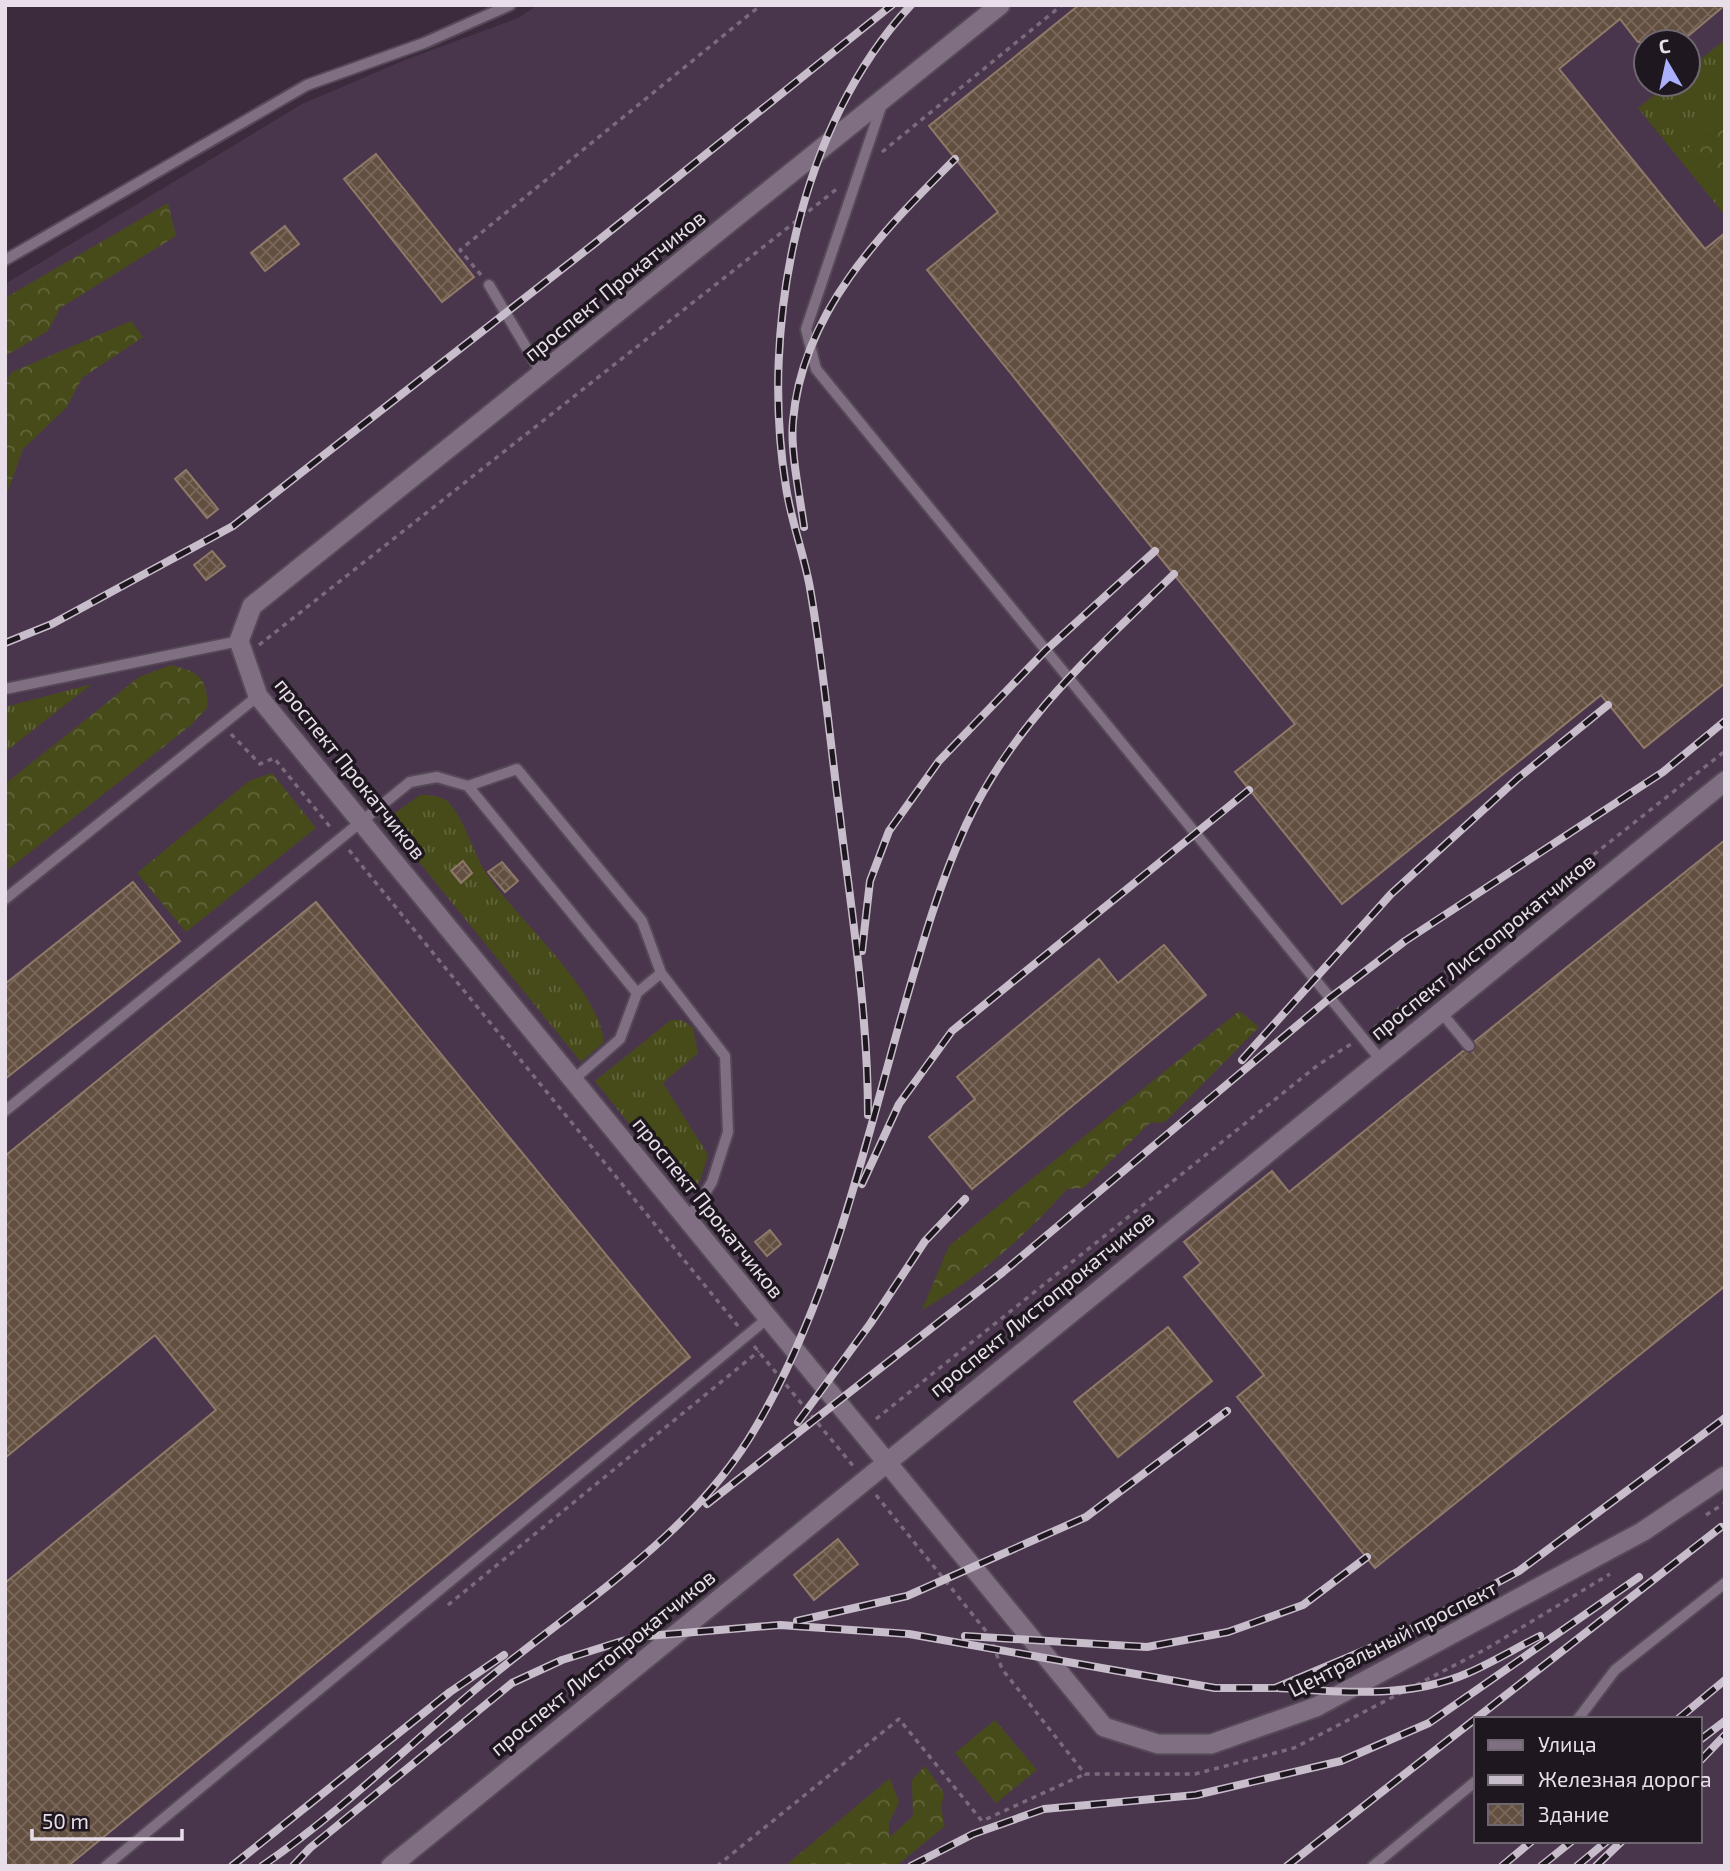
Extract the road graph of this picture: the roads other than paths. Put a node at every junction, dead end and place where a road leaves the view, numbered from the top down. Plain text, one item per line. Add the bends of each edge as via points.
1 (510, 5) edge
2 (1000, 5) edge
3 (882, 101) junction
4 (5, 260) edge
5 (489, 285) dead end
6 (542, 374) junction
7 (242, 649) junction
8 (5, 689) edge
9 (258, 696) junction
10 (1725, 781) edge
11 (468, 786) junction
12 (360, 821) junction
13 (5, 899) edge
14 (661, 974) junction
15 (637, 993) junction
16 (1440, 1011) junction
17 (1469, 1046) dead end
18 (1380, 1059) junction
19 (573, 1080) junction
20 (5, 1111) edge
21 (688, 1220) junction
22 (768, 1318) junction
23 (886, 1461) junction
24 (1725, 1476) edge
25 (1725, 1583) edge
26 (1580, 1717) edge
27 (1474, 1783) edge
28 (106, 1866) edge
29 (391, 1866) edge
30 (1373, 1866) edge

1 - 4 lane via 424,43 307,85
2 - 3 street, проспект Прокатчиков
3 - 6 street, проспект Прокатчиков
3 - 18 lane via 806,329 816,369
5 - 6 lane
6 - 7 street, проспект Прокатчиков via 252,606
7 - 8 lane
7 - 9 street, проспект Прокатчиков
9 - 12 street, проспект Прокатчиков
9 - 13 lane
10 - 16 street, проспект Листопрокатчиков
11 - 12 lane via 437,777 410,782
11 - 14 lane via 517,769 642,921
11 - 15 lane
12 - 19 street, проспект Прокатчиков
12 - 20 lane
14 - 15 lane
14 - 21 lane via 725,1056 728,1132 712,1182
15 - 19 lane via 620,1039
16 - 17 lane
16 - 18 street, проспект Листопрокатчиков
18 - 23 street, проспект Листопрокатчиков
19 - 21 street, проспект Прокатчиков
21 - 22 street, проспект Прокатчиков
22 - 23 street, проспект Прокатчиков
22 - 28 lane
23 - 24 street, Центральный проспект via 1104,1727 1158,1744 1211,1744 1316,1707 1642,1532
23 - 29 street, проспект Листопрокатчиков
25 - 26 lane via 1615,1670
27 - 30 lane

